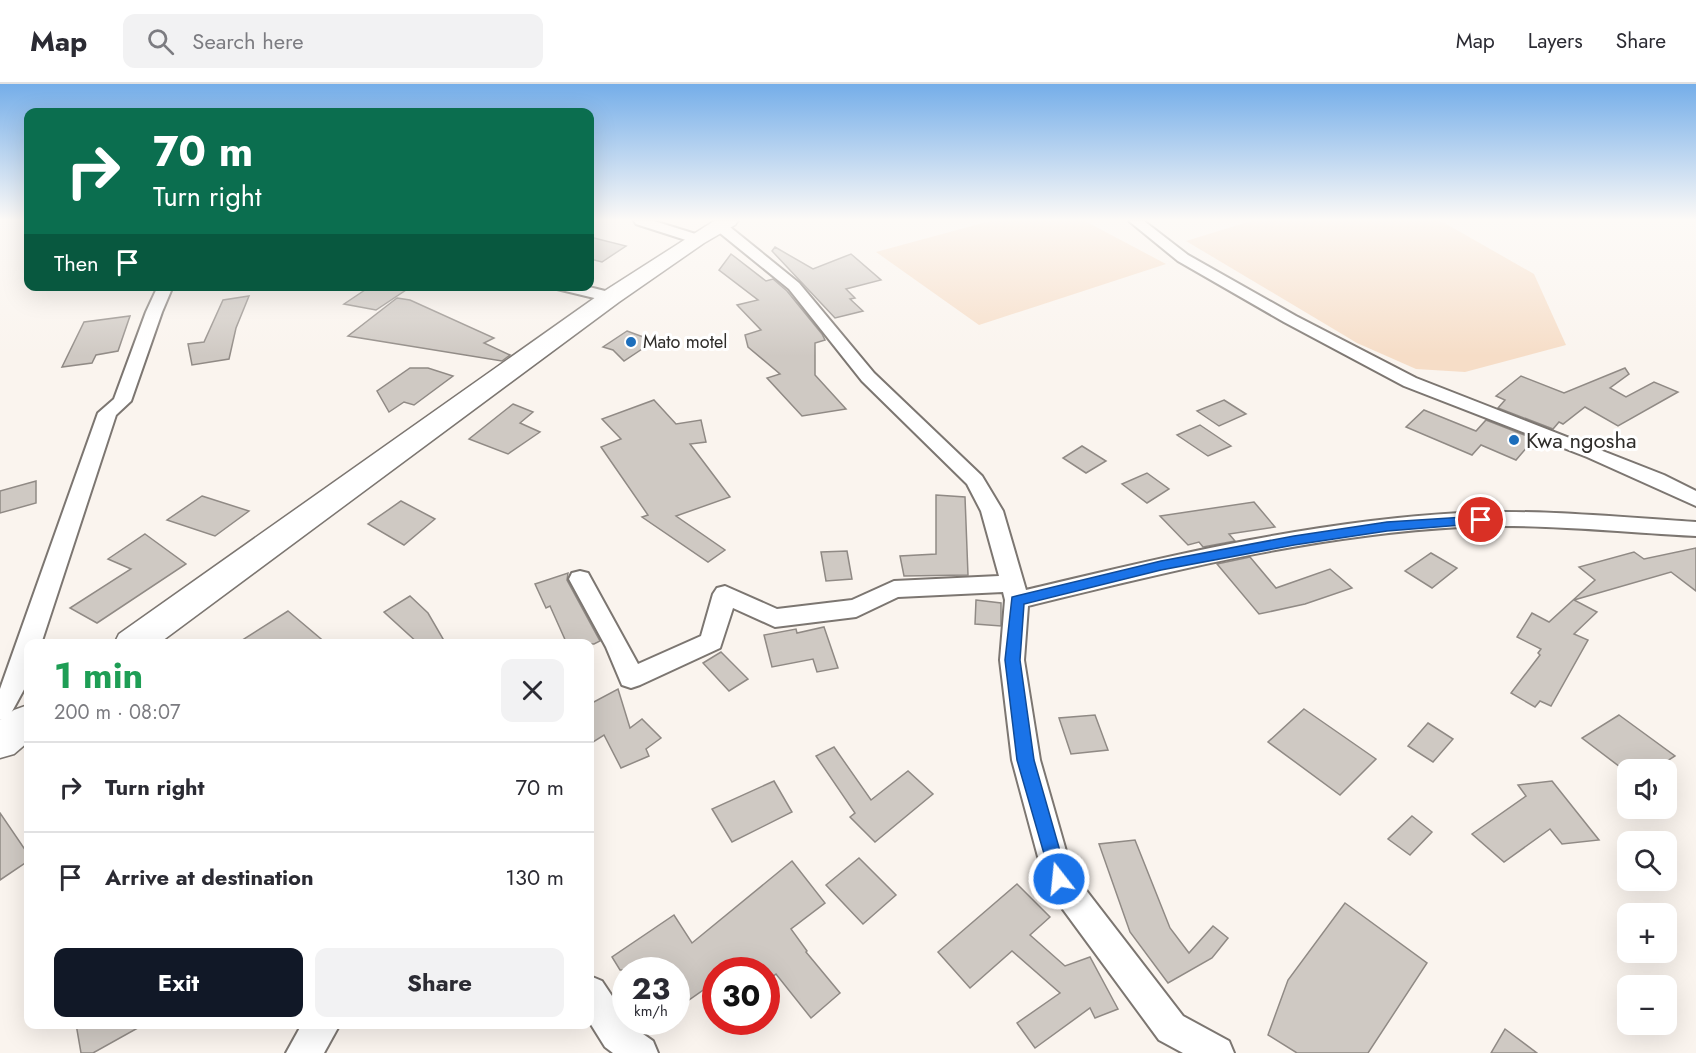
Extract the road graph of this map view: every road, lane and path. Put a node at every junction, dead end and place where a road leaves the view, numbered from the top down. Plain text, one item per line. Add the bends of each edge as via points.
1 (657, 266) edge
2 (769, 266) edge
3 (1198, 266) edge
4 (164, 291) edge
5 (584, 291) edge
6 (611, 297) junction
7 (1696, 499) edge
8 (1696, 528) edge
9 (580, 579) dead end
10 (1015, 592) junction
11 (31, 639) edge
12 (139, 639) edge
13 (24, 659) edge
14 (0, 710) edge
15 (24, 724) edge
16 (0, 742) edge
17 (594, 999) edge
18 (320, 1029) edge
19 (1176, 1040) edge
20 (303, 1053) edge
21 (641, 1053) edge
22 (1217, 1053) edge

1 - 6 main road
2 - 10 street via 794,286 868,377 975,481 992,511
3 - 7 street via 1410,382 1604,457
4 - 11 street via 122,401 107,413
5 - 6 street
6 - 12 main road
8 - 10 street via 1461,520 1294,540
9 - 10 street via 631,678 711,642 725,594 775,618 856,608 894,589
10 - 19 street via 1012,660 1026,760 1059,879
13 - 14 street via 14,688
15 - 16 main road
17 - 21 street via 617,1035
18 - 20 street
19 - 22 street

